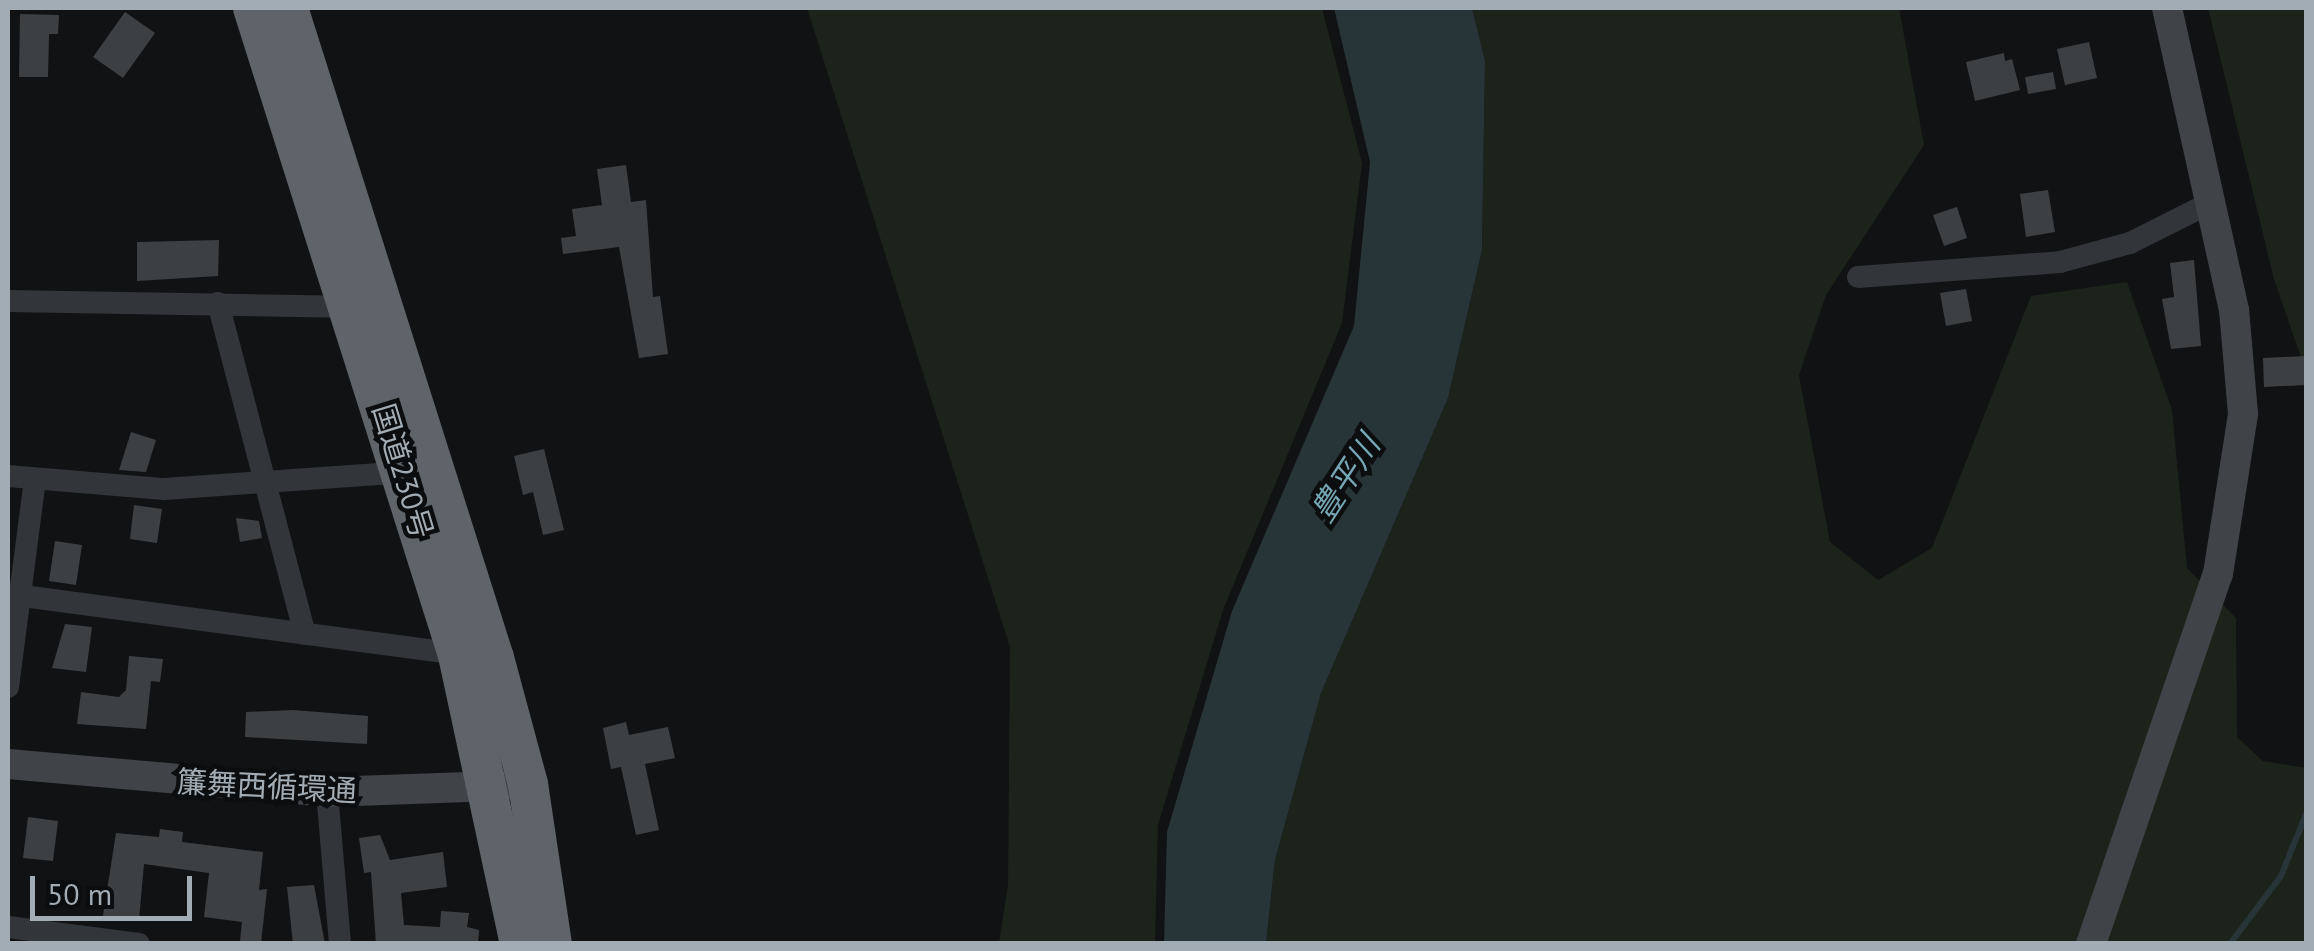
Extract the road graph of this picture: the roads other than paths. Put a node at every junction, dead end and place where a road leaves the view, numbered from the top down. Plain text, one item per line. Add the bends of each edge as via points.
1 (252, 8) edge
2 (288, 8) edge
3 (2167, 8) edge
4 (2210, 203) junction
5 (1858, 277) dead end
6 (8, 302) edge
7 (218, 303) junction
8 (368, 307) junction
9 (420, 471) junction
10 (8, 476) edge
11 (35, 479) junction
12 (265, 486) junction
13 (13, 595) edge
14 (306, 634) junction
15 (476, 657) junction
16 (8, 686) edge
17 (8, 764) edge
18 (509, 785) junction
19 (326, 792) junction
20 (8, 926) edge
21 (99, 941) edge
22 (139, 944) edge
23 (340, 944) edge
24 (520, 944) edge
25 (552, 944) edge
26 (2091, 944) edge

1 - 8 highway, 国道230号
2 - 8 highway, 国道230号
3 - 4 street
4 - 5 street via 2130,243 2060,262
4 - 26 street via 2234,310 2243,414 2237,480 2218,574
6 - 7 street
7 - 8 street
7 - 12 street
8 - 9 highway, 国道230号
9 - 12 street
9 - 15 highway, 国道230号
10 - 11 street
11 - 12 street via 164,489
11 - 13 street
12 - 14 street
13 - 14 street
13 - 16 street
14 - 15 street
15 - 18 highway, 国道230号
17 - 19 street, 簾舞西循環通
18 - 19 street, 簾舞西循環通
18 - 24 highway, 国道230号
18 - 25 highway, 国道230号
19 - 23 street
20 - 21 street
21 - 22 street

